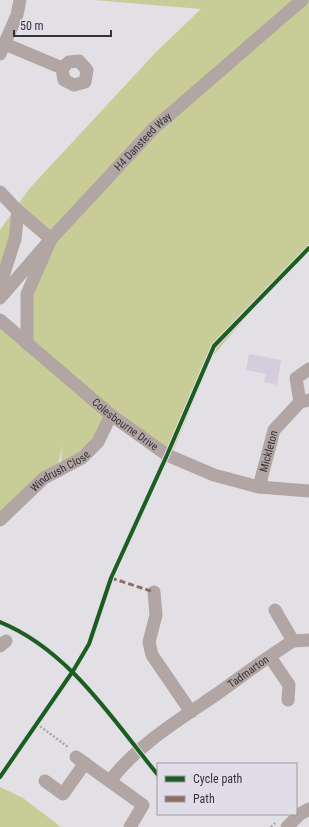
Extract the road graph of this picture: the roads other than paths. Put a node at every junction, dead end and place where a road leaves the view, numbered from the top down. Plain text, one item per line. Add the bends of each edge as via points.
1 (20, 0) edge
2 (302, 0) edge
3 (3, 49) edge
4 (62, 68) dead end
5 (0, 192) edge
6 (18, 211) junction
7 (51, 238) junction
8 (0, 286) edge
9 (0, 298) edge
10 (0, 320) edge
11 (27, 344) junction
12 (309, 370) edge
13 (305, 401) edge
14 (112, 415) junction
15 (259, 488) junction
16 (309, 491) edge
17 (0, 520) edge
18 (154, 592) dead end
19 (275, 610) dead end
20 (309, 640) edge
21 (293, 641) junction
22 (270, 657) junction
23 (288, 700) dead end
24 (191, 712) junction
25 (45, 781) dead end
26 (110, 781) junction
27 (309, 809) edge
28 (130, 827) edge
29 (287, 827) edge

1 - 3 street
2 - 7 street, H4 Dansteed Way via 154,128
3 - 4 street
5 - 6 street
6 - 7 street
6 - 8 street via 15,239
7 - 9 street, H4 Dansteed Way
7 - 11 street via 27,294
10 - 11 street, Colesbourne Drive
11 - 14 street, Colesbourne Drive
12 - 13 street, Mickleton via 296,378
13 - 15 street, Mickleton via 274,430
14 - 15 street, Colesbourne Drive via 167,455 214,475
14 - 17 street, Windrush Close via 98,442 82,458 44,478
15 - 16 street, Colesbourne Drive
18 - 24 street via 156,615 149,642 152,655
19 - 21 street
20 - 21 street
21 - 22 street, Tadmarton
22 - 23 street via 289,685
22 - 24 street, Tadmarton
24 - 26 street, Tadmarton via 138,751
25 - 26 street via 63,794 81,760
26 - 28 street via 143,805
27 - 29 street

